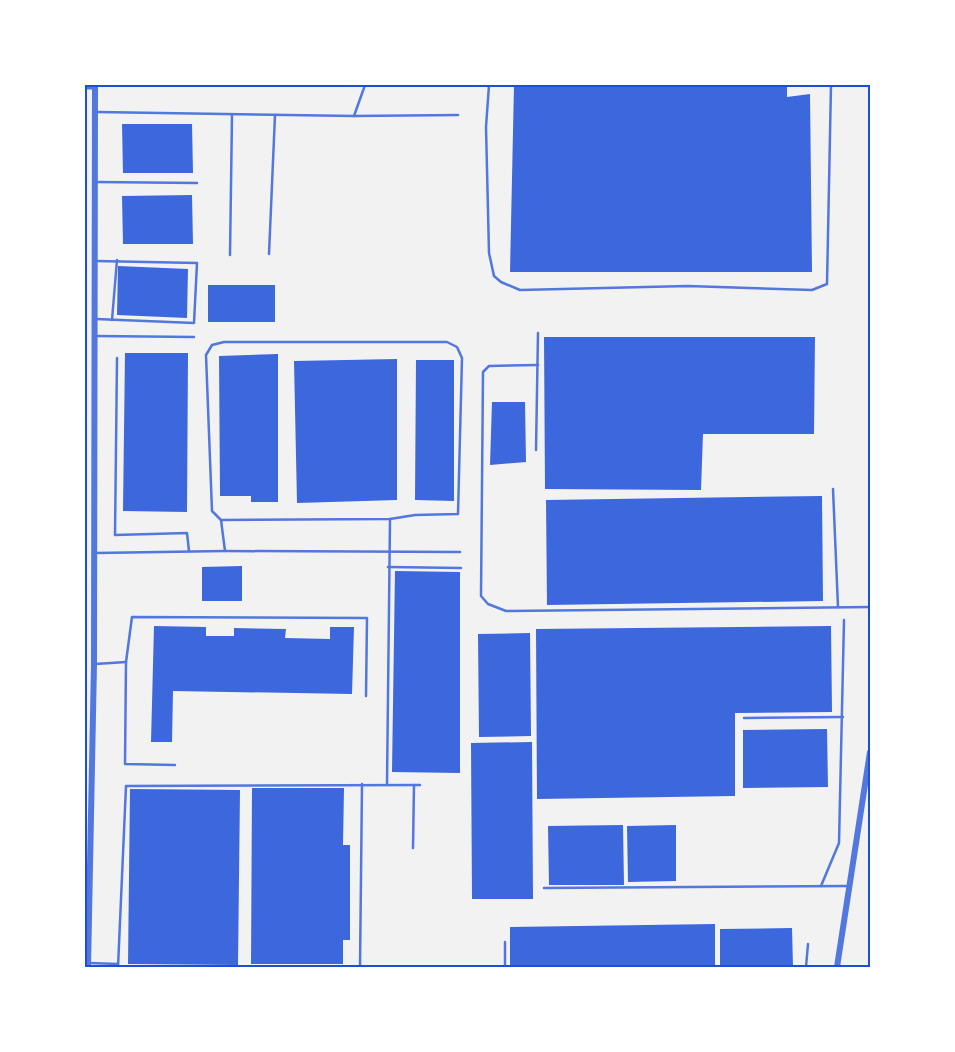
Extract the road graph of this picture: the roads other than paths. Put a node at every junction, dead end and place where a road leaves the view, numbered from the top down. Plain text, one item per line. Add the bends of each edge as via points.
1 (365, 85) edge
2 (489, 85) edge
3 (831, 85) edge
4 (95, 86) edge
5 (85, 87) edge
6 (94, 112) junction
7 (232, 115) junction
8 (275, 115) junction
9 (458, 115) dead end
10 (354, 116) junction
11 (95, 182) junction
12 (197, 183) dead end
13 (268, 254) dead end
14 (230, 255) dead end
15 (117, 260) junction
16 (94, 261) junction
17 (94, 319) junction
18 (112, 320) junction
19 (538, 333) dead end
20 (94, 336) junction
21 (194, 337) dead end
22 (117, 358) dead end
23 (538, 365) junction
24 (536, 450) dead end
25 (833, 489) dead end
26 (390, 519) junction
27 (221, 520) junction
28 (189, 551) junction
29 (225, 551) junction
30 (388, 551) junction
31 (460, 552) dead end
32 (93, 553) junction
33 (388, 567) junction
34 (461, 568) dead end
35 (838, 607) junction
36 (870, 607) edge
37 (844, 620) dead end
38 (126, 662) junction
39 (94, 664) junction
40 (366, 696) dead end
41 (843, 717) junction
42 (744, 718) dead end
43 (870, 752) edge
44 (175, 765) dead end
45 (362, 784) junction
46 (387, 784) junction
47 (414, 785) junction
48 (420, 785) dead end
49 (413, 848) dead end
50 (821, 886) junction
51 (848, 886) junction
52 (544, 888) dead end
53 (87, 939) edge
54 (505, 942) dead end
55 (808, 944) dead end
56 (88, 965) edge
57 (118, 965) edge
58 (360, 967) edge
59 (505, 967) edge
60 (806, 967) edge
61 (837, 967) edge

1 - 10 lane
2 - 3 lane via 486,127 489,253 494,276 520,290 688,286 812,290 827,284
4 - 5 street
4 - 6 street
6 - 7 lane
6 - 11 street
7 - 8 lane
7 - 14 lane
8 - 10 lane
8 - 13 lane
9 - 10 lane
11 - 12 lane
11 - 16 street
15 - 16 lane
15 - 18 lane
15 - 18 lane via 197,263 194,323
16 - 17 street
17 - 18 lane
17 - 20 street
19 - 23 lane
20 - 21 lane
20 - 32 street
22 - 28 lane via 115,535 187,533
23 - 24 lane
23 - 35 lane via 490,366 483,372 481,596 488,604 506,611
25 - 35 lane
26 - 27 lane
26 - 27 lane via 458,514 462,358 457,347 447,342 212,344 206,355 210,485 212,511
26 - 30 lane
27 - 29 lane
28 - 29 lane
28 - 32 lane
29 - 30 lane
30 - 31 lane
30 - 33 lane
32 - 39 street
33 - 34 lane
33 - 46 lane
35 - 36 lane
37 - 41 lane
38 - 39 lane
38 - 40 lane via 132,617 367,618
38 - 44 lane via 125,764
39 - 53 street
41 - 42 lane
41 - 50 lane via 839,844
43 - 51 street
45 - 46 lane
45 - 57 lane via 126,786
45 - 58 lane
46 - 47 lane
47 - 48 lane
47 - 49 lane
50 - 51 lane
50 - 52 lane
51 - 61 street
53 - 56 street
54 - 59 lane
55 - 60 lane
56 - 57 lane

